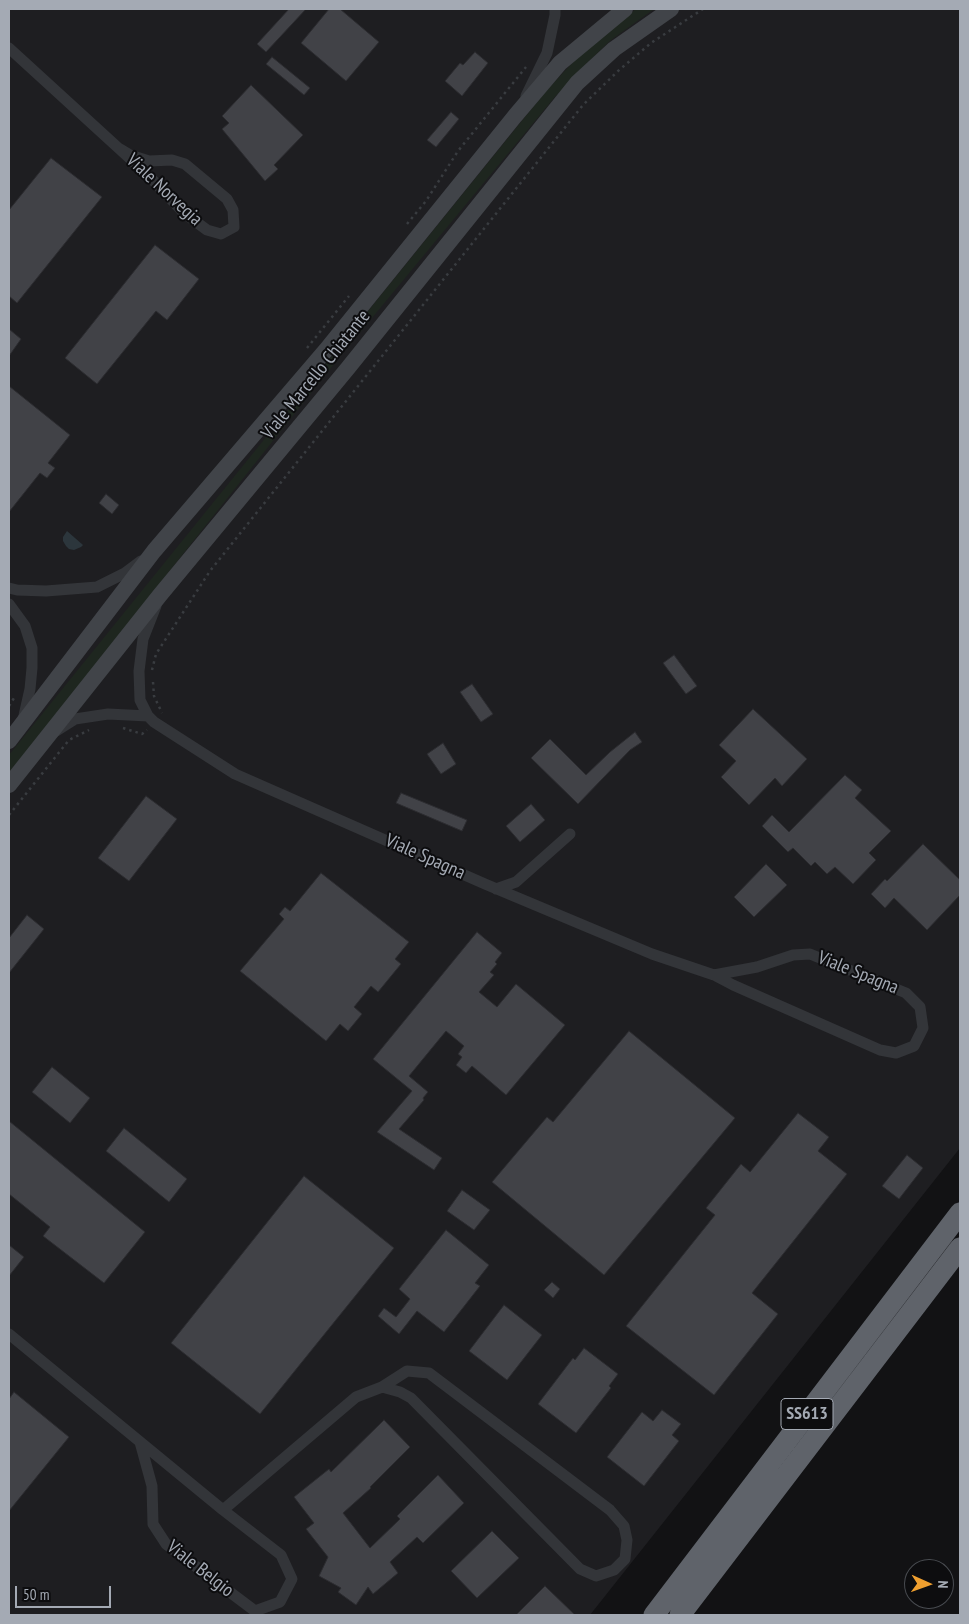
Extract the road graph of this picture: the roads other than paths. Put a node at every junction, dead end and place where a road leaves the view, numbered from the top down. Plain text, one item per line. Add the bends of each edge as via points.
1 (555, 9) edge
2 (625, 9) edge
3 (671, 9) edge
4 (9, 48) edge
5 (516, 116) junction
6 (120, 149) junction
7 (154, 551) junction
8 (9, 588) edge
9 (160, 595) junction
10 (9, 604) edge
11 (151, 719) junction
12 (21, 725) junction
13 (48, 736) junction
14 (9, 741) edge
15 (9, 785) edge
16 (570, 834) dead end
17 (496, 888) junction
18 (714, 974) junction
19 (960, 1213) edge
20 (960, 1248) edge
21 (9, 1334) edge
22 (382, 1387) junction
23 (140, 1442) junction
24 (223, 1510) junction
25 (654, 1615) edge
26 (680, 1615) edge

1 - 5 street via 547,53
2 - 5 street, Viale Marcello Chiatante via 560,64
3 - 9 street, Viale Marcello Chiatante via 614,49 577,83
4 - 6 street, Viale Norvegia
5 - 7 street, Viale Marcello Chiatante via 326,350
6 - 6 street, Viale Norvegia via 184,213 207,230 221,234 234,227 233,210 227,198 185,164 172,160 149,161
7 - 8 street via 125,573 97,587 46,592
7 - 12 street, Viale Marcello Chiatante
9 - 11 street via 143,639 139,671 140,700
9 - 13 street, Viale Marcello Chiatante
10 - 12 street via 25,626 32,648 30,689
11 - 13 street, Viale Spagna via 108,714 75,719
11 - 17 street, Viale Spagna via 235,774
12 - 14 street, Viale Marcello Chiatante
13 - 15 street, Viale Marcello Chiatante
16 - 17 street via 516,882
17 - 18 street, Viale Spagna via 652,954
18 - 18 street, Viale Spagna via 880,1050 896,1052 914,1046 923,1028 920,1008 906,993 810,954
19 - 25 highway, SS613
20 - 26 highway, SS613
21 - 23 street, Viale Belgio
22 - 22 street via 411,1398 580,1569 596,1576 614,1570 625,1559 627,1540 624,1526 610,1510 429,1373 407,1371
22 - 24 street via 356,1397
23 - 24 street, Viale Belgio
23 - 24 street, Viale Belgio via 152,1486 154,1524 166,1544 255,1611 280,1602 292,1579 281,1555

